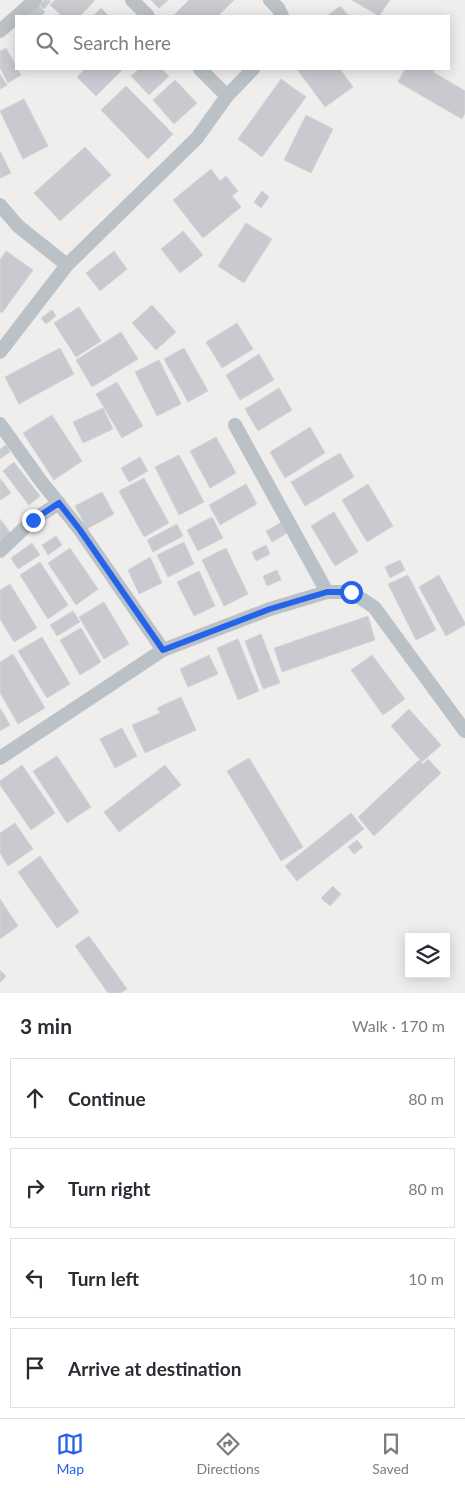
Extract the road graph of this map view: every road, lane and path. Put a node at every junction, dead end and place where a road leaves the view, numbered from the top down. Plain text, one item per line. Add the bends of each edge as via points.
1 (34, 0) edge
2 (132, 0) edge
3 (270, 0) edge
4 (18, 15) edge
5 (147, 15) edge
6 (282, 15) edge
7 (15, 17) edge
8 (0, 31) edge
9 (201, 70) edge
10 (252, 70) edge
11 (227, 96) junction
12 (0, 205) edge
13 (67, 265) junction
14 (0, 352) edge
15 (0, 424) edge
16 (235, 425) dead end
17 (59, 503) junction
18 (0, 551) edge
19 (327, 592) junction
20 (163, 650) junction
21 (465, 731) edge
22 (0, 758) edge

1 - 4 street
2 - 5 street
3 - 6 street
7 - 8 street
9 - 11 street
10 - 11 street
11 - 13 street via 197,138
12 - 13 street via 18,226
13 - 14 street
15 - 17 street
16 - 19 street
17 - 18 street via 33,520
17 - 20 street
19 - 20 street via 270,609
19 - 21 street via 351,592 374,607
20 - 22 street

